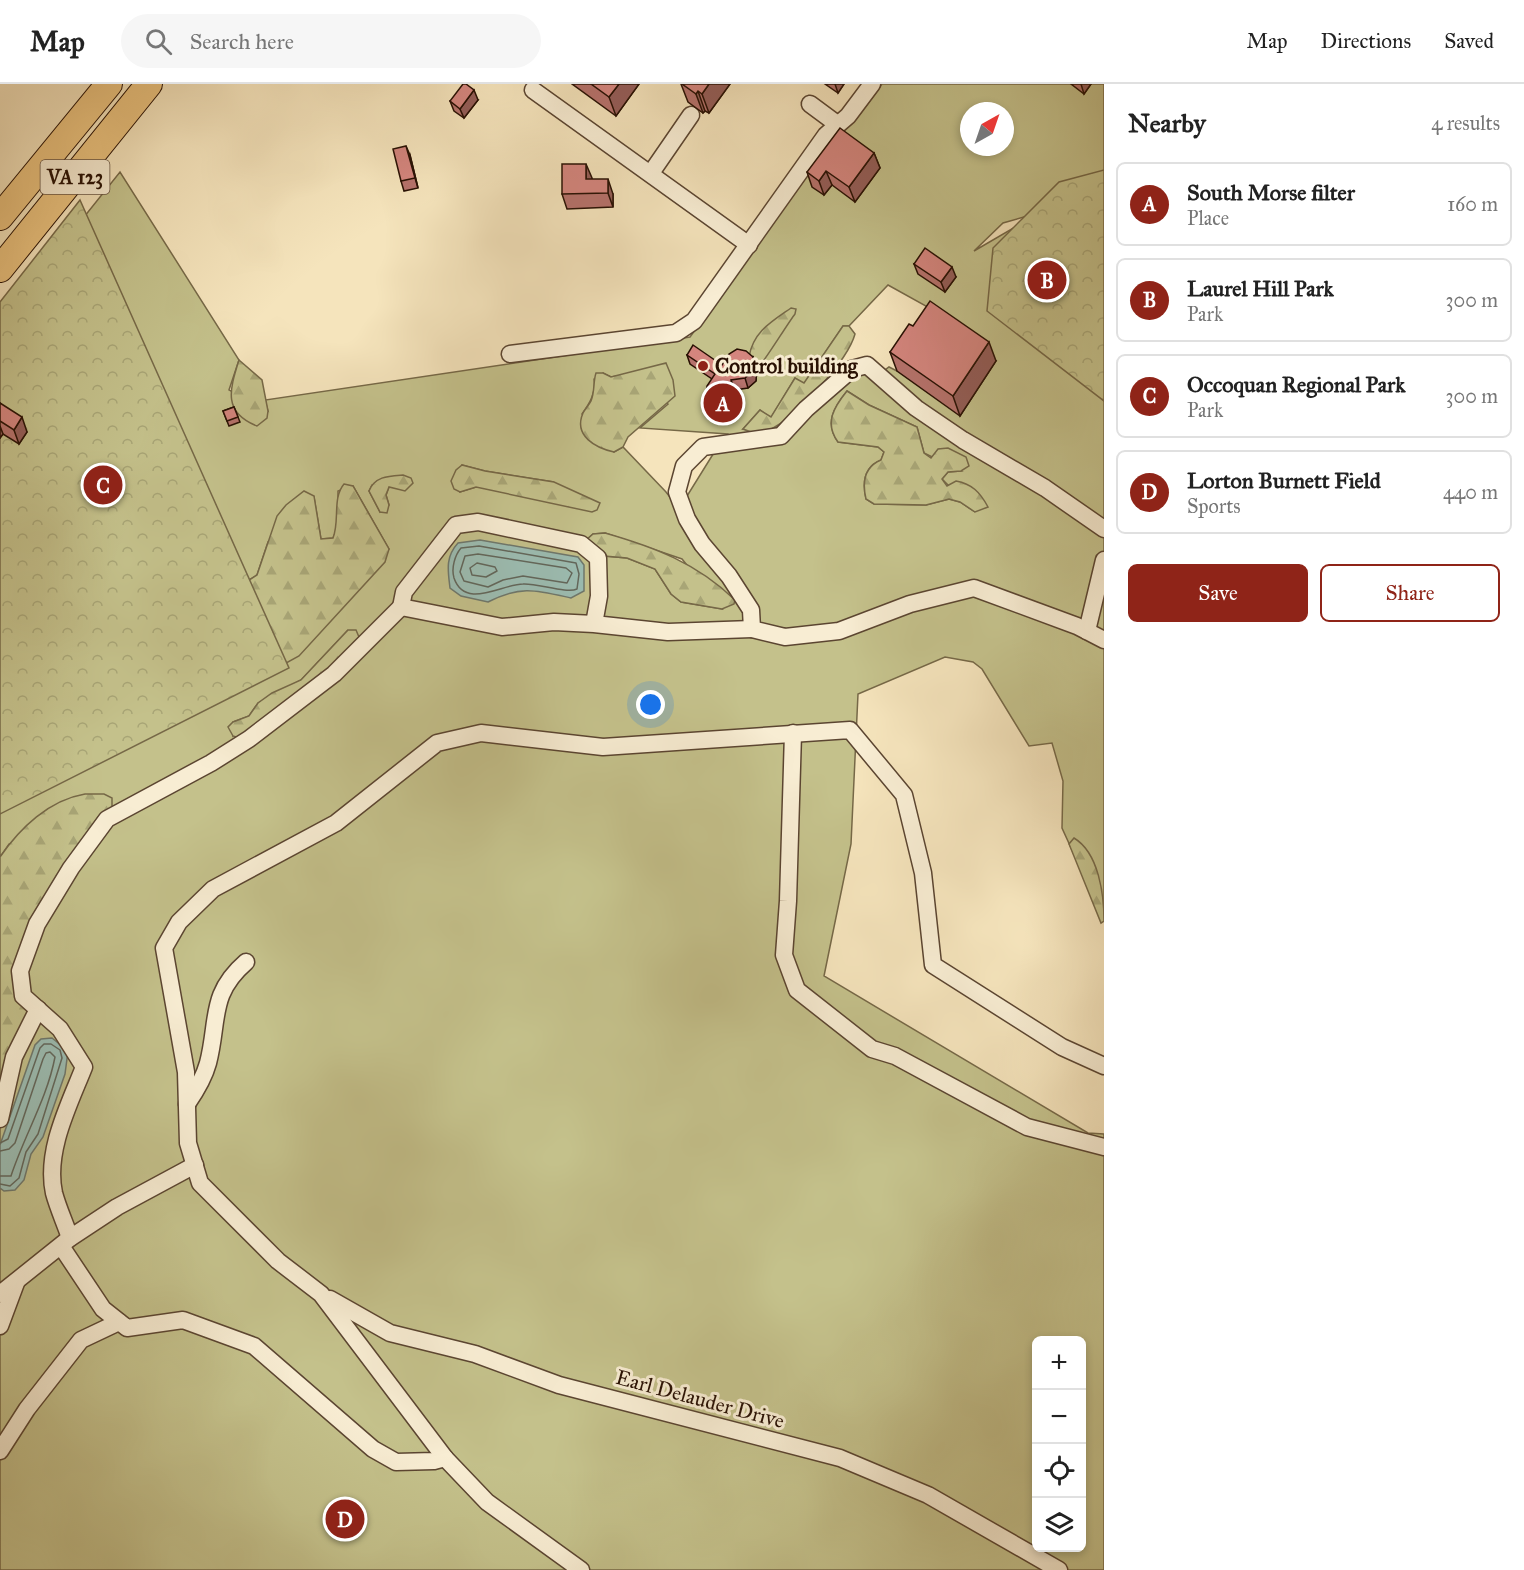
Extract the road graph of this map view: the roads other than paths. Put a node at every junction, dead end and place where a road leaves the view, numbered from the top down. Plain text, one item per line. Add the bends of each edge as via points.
1 (109, 84) edge
2 (149, 84) edge
3 (872, 84) edge
4 (533, 90) dead end
5 (810, 104) dead end
6 (691, 115) dead end
7 (837, 124) junction
8 (651, 173) junction
9 (0, 217) edge
10 (749, 245) junction
11 (0, 269) edge
12 (510, 354) dead end
13 (1104, 528) edge
14 (1104, 560) edge
15 (401, 607) junction
16 (594, 624) junction
17 (752, 629) junction
18 (1087, 631) junction
19 (1104, 640) edge
20 (793, 733) junction
21 (246, 962) dead end
22 (38, 1009) junction
23 (1104, 1066) edge
24 (187, 1104) junction
25 (0, 1119) edge
26 (1104, 1147) edge
27 (195, 1165) junction
28 (66, 1242) junction
29 (16, 1282) junction
30 (0, 1294) edge
31 (321, 1294) junction
32 (119, 1322) junction
33 (0, 1326) edge
34 (0, 1451) edge
35 (445, 1458) junction
36 (574, 1569) edge
37 (1059, 1570) edge

1 - 9 highway, VA 123
2 - 11 highway, VA 123
3 - 7 street via 848,116
4 - 8 street
5 - 7 street
6 - 8 street
7 - 10 street
8 - 10 street
10 - 12 street via 694,321 676,333
13 - 17 street via 916,408 867,365 852,369 781,436 703,447 684,466 677,492 687,519 751,610
14 - 18 street
15 - 16 street via 502,627 554,622
15 - 16 street via 404,592 456,525 478,522 581,544 598,558
15 - 22 street via 334,674 249,739 107,819 71,868 34,934 20,971 24,996
16 - 17 street via 668,632
17 - 18 street via 785,637 839,632 910,604 974,588
18 - 19 street
20 - 23 street via 850,730 904,795 923,873 933,965 1062,1047
20 - 24 street via 603,747 481,733 437,742 336,823 213,889 178,922 164,948 186,1072
20 - 26 street via 784,955 796,990 872,1050 895,1056 1027,1127
21 - 24 street via 225,983 214,1013 205,1074
22 - 25 street via 14,1056
22 - 28 street via 60,1029 84,1066 52,1161 54,1193
24 - 27 street via 188,1143
27 - 28 street via 117,1207
27 - 31 street via 200,1183 278,1261
28 - 29 street
28 - 32 street via 103,1309
29 - 30 street
29 - 33 street
31 - 35 street
31 - 37 street, Earl Delauder Drive via 390,1333 475,1354 559,1385 840,1458 928,1495
32 - 34 street via 81,1340
32 - 35 street via 127,1329 183,1320 254,1346 373,1449 396,1462
35 - 36 street via 488,1502

